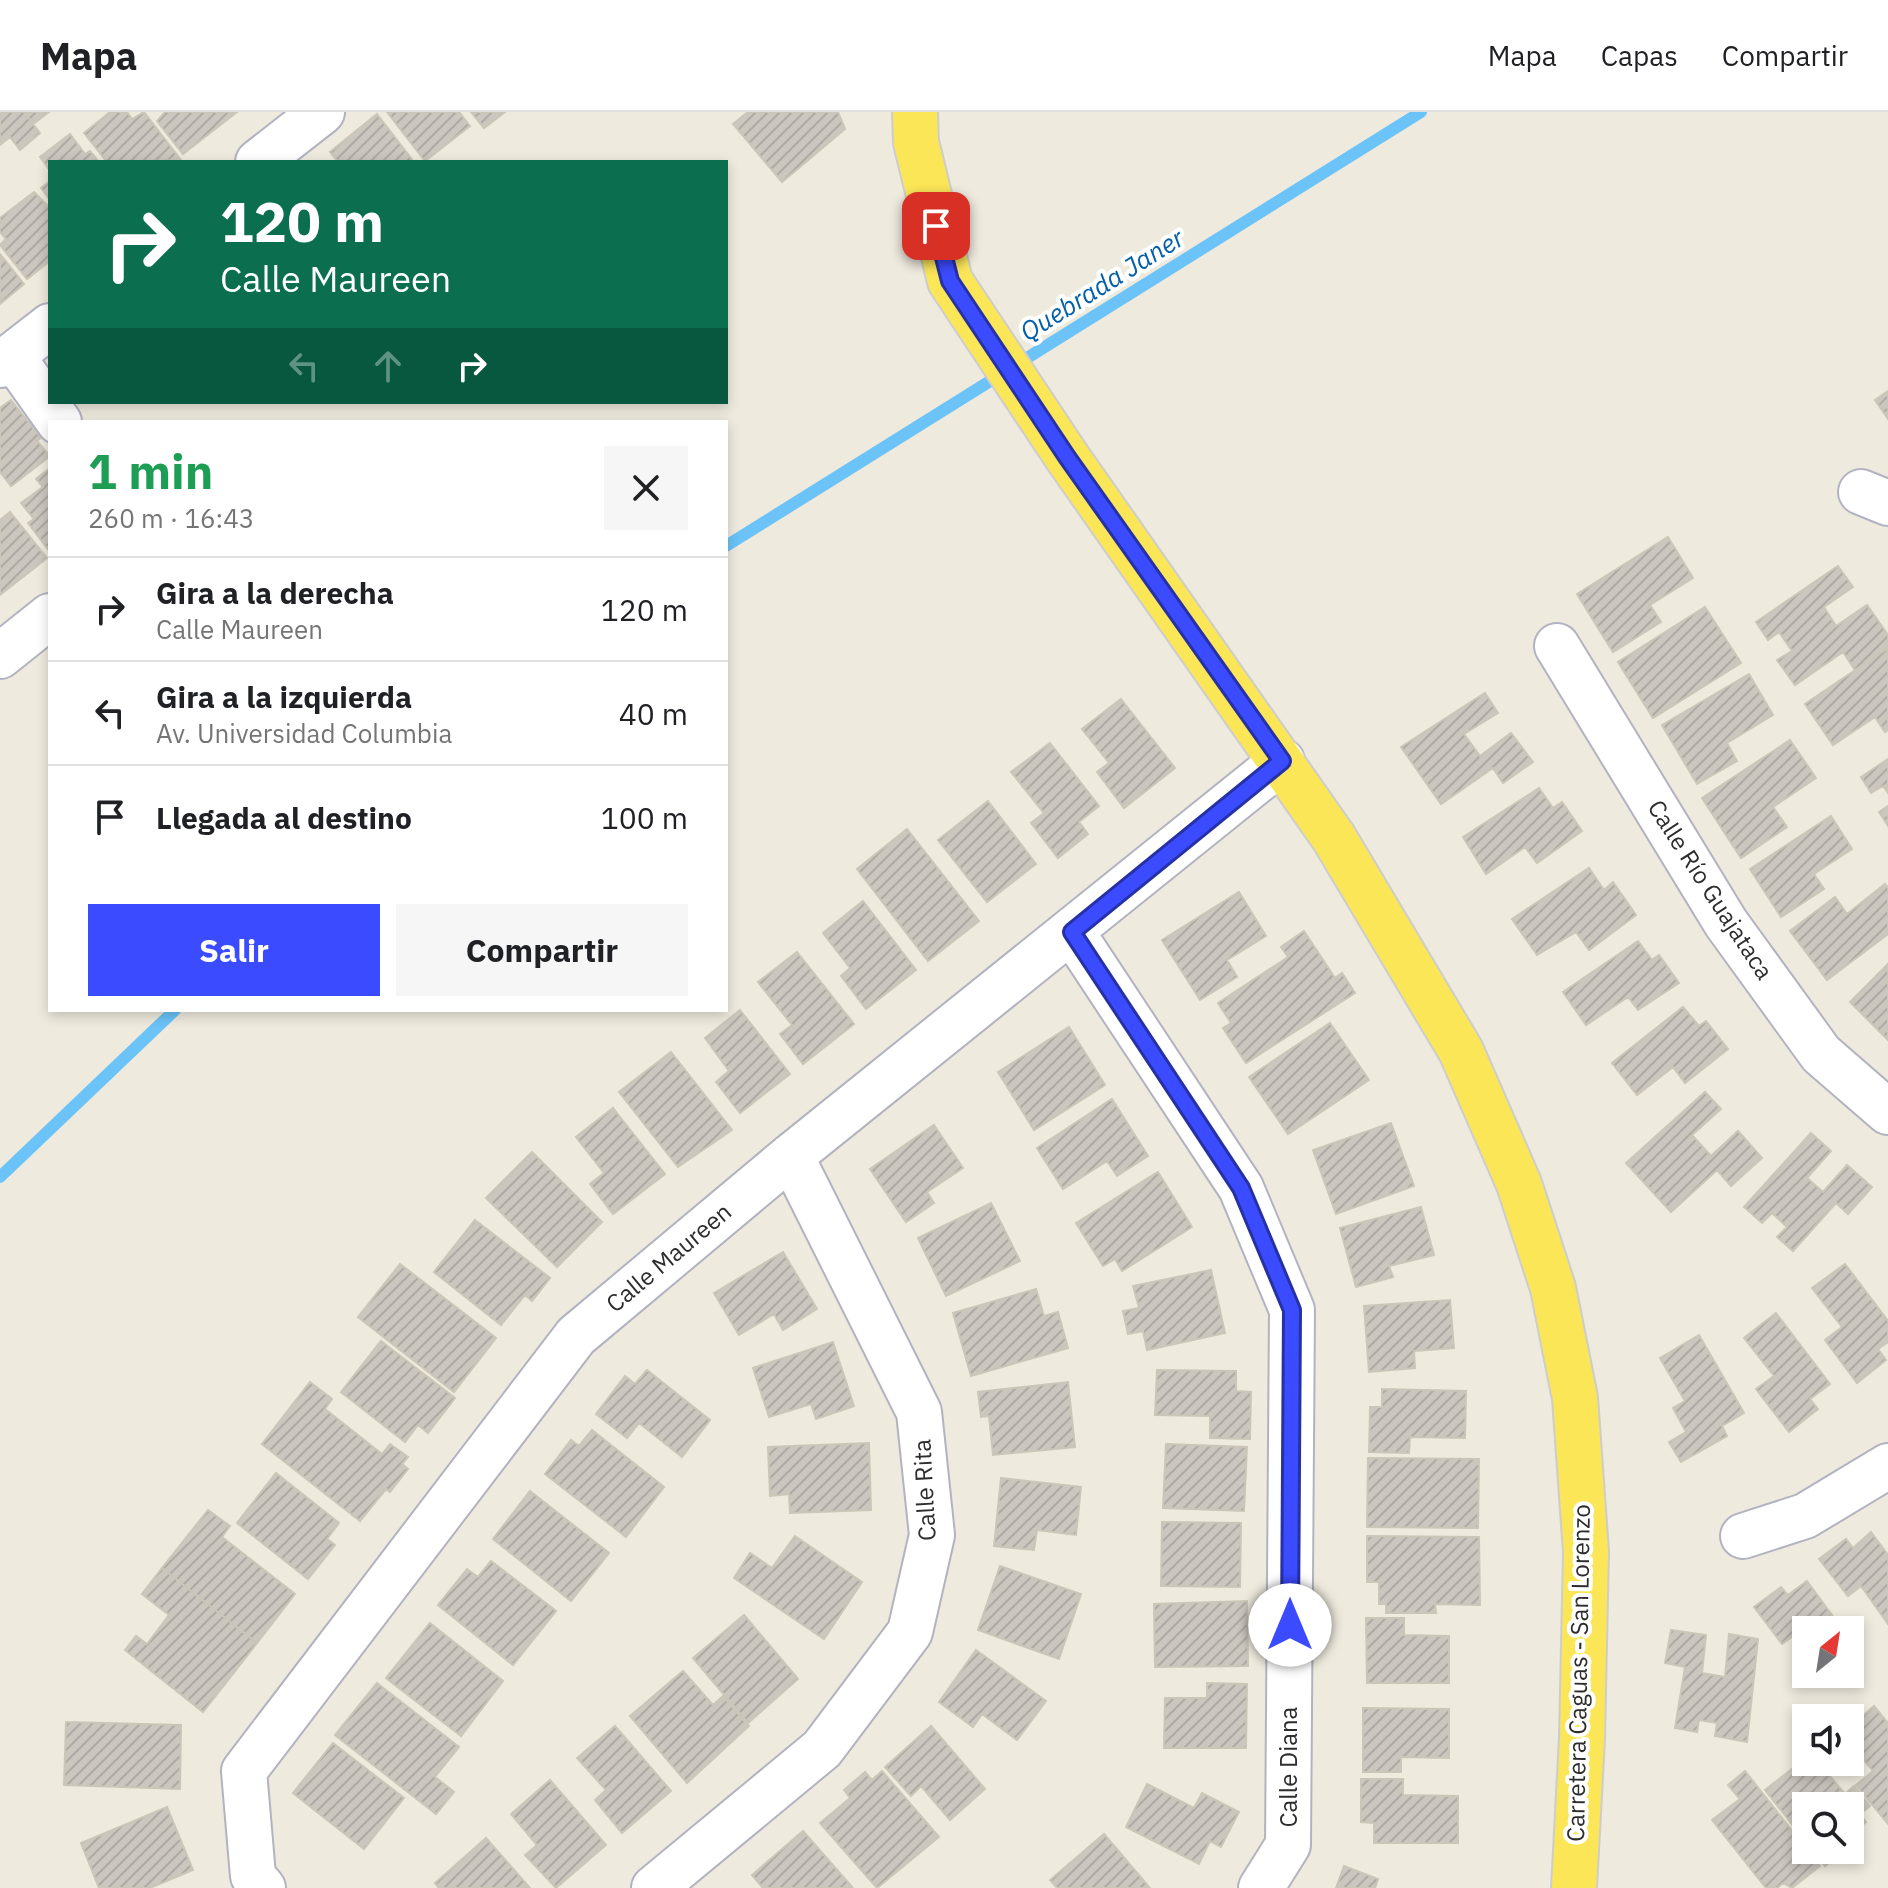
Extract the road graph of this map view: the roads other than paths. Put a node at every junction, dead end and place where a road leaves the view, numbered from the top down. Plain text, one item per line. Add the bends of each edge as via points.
1 (322, 112) edge
2 (915, 112) edge
3 (261, 160) edge
4 (48, 328) edge
5 (6, 360) edge
6 (57, 420) edge
7 (48, 618) edge
8 (1557, 646) dead end
9 (0, 656) edge
10 (1282, 761) junction
11 (1072, 932) junction
12 (1888, 1112) edge
13 (791, 1156) junction
14 (1888, 1466) edge
15 (1743, 1536) dead end
16 (263, 1888) edge
17 (654, 1888) edge
18 (1261, 1888) edge
19 (1574, 1888) edge

1 - 3 street
2 - 10 main road, Carretera Caguas - San Lorenzo via 916,142 950,281
4 - 5 street
5 - 6 street
7 - 9 street
8 - 12 street, Calle Río Guajataca via 1726,923 1821,1054
10 - 11 street, Calle Maureen
10 - 19 main road, Carretera Caguas - San Lorenzo via 1358,876 1461,1051 1519,1184 1553,1288 1575,1398 1586,1552
11 - 13 street, Calle Maureen
11 - 18 street, Calle Diana via 1241,1188 1292,1310 1288,1845
13 - 16 street, Calle Maureen via 576,1336 244,1771 253,1876
13 - 17 street, Calle Rita via 919,1412 932,1535 910,1632 822,1749
14 - 15 street via 1805,1516

